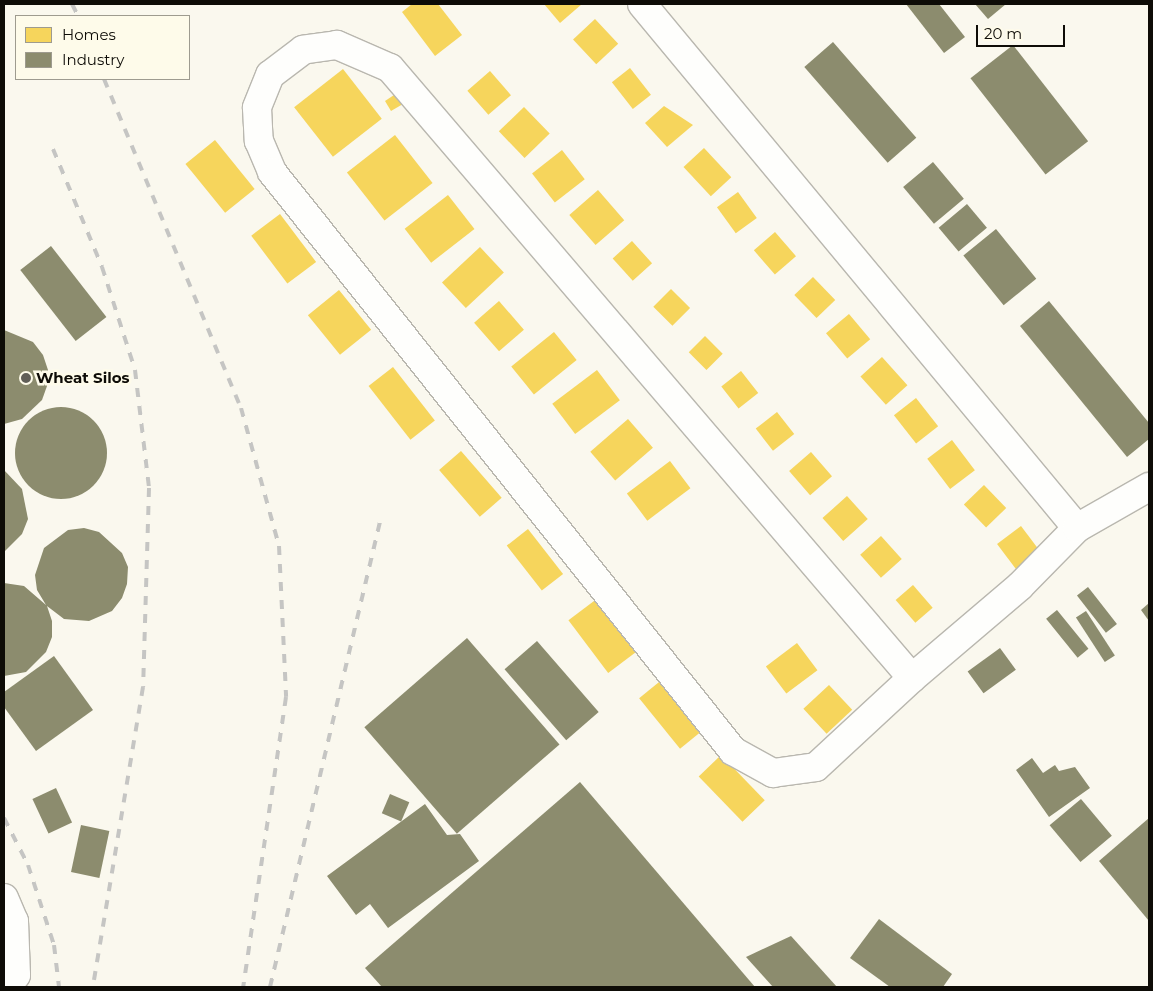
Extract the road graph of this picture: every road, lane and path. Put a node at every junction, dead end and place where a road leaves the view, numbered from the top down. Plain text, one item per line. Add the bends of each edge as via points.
1 (642, 4) edge
2 (1149, 487) edge
3 (1077, 528) junction
4 (912, 678) junction
5 (4, 898) edge
6 (7, 987) edge

1 - 3 street
2 - 3 street
3 - 4 street via 1020,586
4 - 4 street via 816,767 774,773 733,751 272,172 259,141 257,108 270,74 303,50 337,45 390,68
5 - 6 street via 14,921 16,975

